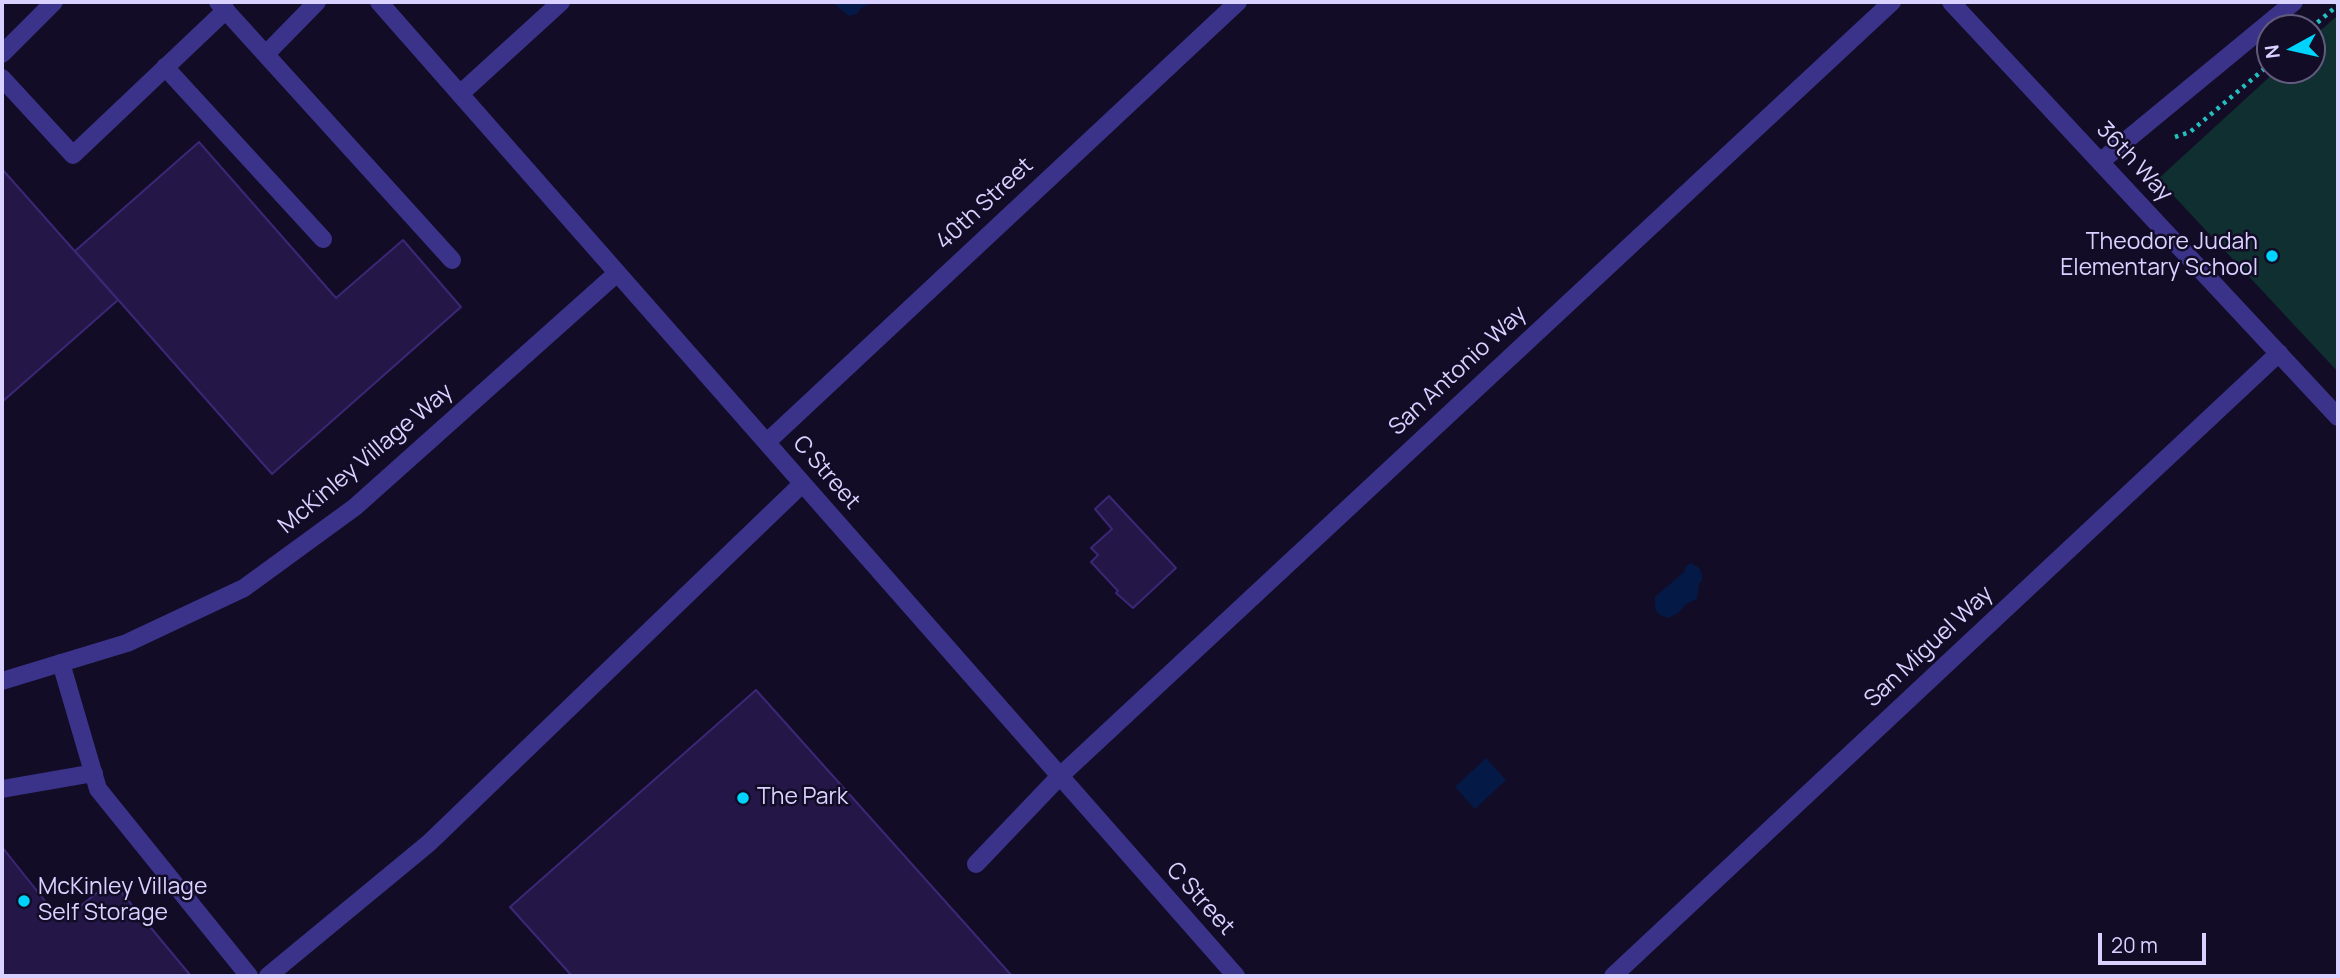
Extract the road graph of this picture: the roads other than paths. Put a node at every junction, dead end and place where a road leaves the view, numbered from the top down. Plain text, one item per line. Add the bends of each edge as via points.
1 (54, 2) edge
2 (317, 2) edge
3 (379, 2) edge
4 (561, 2) edge
5 (1238, 2) edge
6 (1892, 2) edge
7 (1951, 2) edge
8 (2294, 2) edge
9 (222, 6) edge
10 (2, 54) edge
11 (266, 54) junction
12 (165, 67) junction
13 (2, 78) edge
14 (460, 94) junction
15 (2100, 162) junction
16 (323, 239) dead end
17 (452, 260) dead end
18 (616, 274) junction
19 (2279, 353) junction
20 (2338, 417) edge
21 (766, 442) junction
22 (802, 484) junction
23 (61, 663) junction
24 (2, 681) edge
25 (94, 773) junction
26 (1059, 776) junction
27 (2, 789) edge
28 (976, 864) dead end
29 (249, 976) edge
30 (268, 976) edge
31 (1236, 976) edge
32 (1613, 976) edge

1 - 10 street
2 - 11 street
3 - 14 street, C Street
4 - 14 street
5 - 21 street, 40th Street
6 - 26 street, San Antonio Way
7 - 15 street, 36th Way
8 - 15 street
9 - 11 street
9 - 12 street
11 - 17 street
12 - 13 street via 73,155
12 - 16 street
14 - 18 street, C Street
15 - 19 street, 36th Way
18 - 21 street, C Street
18 - 23 street, McKinley Village Way via 355,507 244,588 127,643
19 - 20 street, 36th Way
19 - 32 street, San Miguel Way
21 - 22 street, C Street
22 - 26 street, C Street
22 - 30 street via 429,843
23 - 24 street, McKinley Village Way
23 - 25 street
25 - 27 street
25 - 29 street via 98,789
26 - 28 street, San Antonio Way
26 - 31 street, C Street

